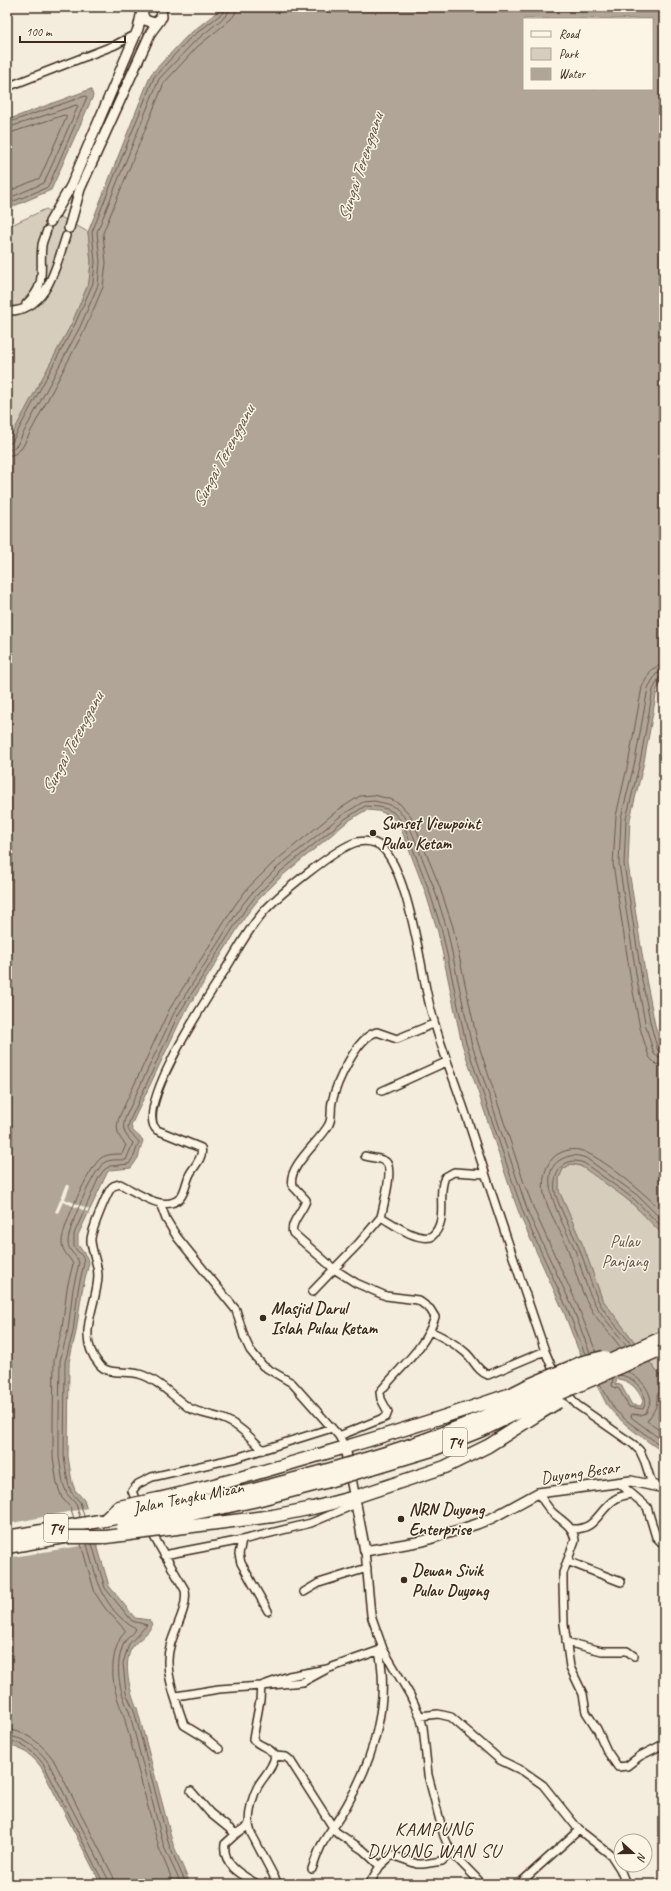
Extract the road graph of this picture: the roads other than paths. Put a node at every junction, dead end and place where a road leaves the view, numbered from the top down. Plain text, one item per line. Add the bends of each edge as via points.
1 (143, 9) edge
2 (162, 12) edge
3 (135, 38) junction
4 (7, 87) edge
5 (49, 226) joint
6 (67, 232) joint
7 (7, 311) edge
8 (16, 311) junction
9 (433, 1024) junction
10 (446, 1062) junction
11 (382, 1091) dead end
12 (365, 1156) dead end
13 (484, 1174) junction
14 (160, 1203) junction
15 (381, 1217) junction
16 (334, 1268) junction
17 (312, 1292) dead end
18 (430, 1331) junction
19 (664, 1337) edge
20 (660, 1350) edge
21 (545, 1351) junction
22 (532, 1400) junction
23 (332, 1428) junction
24 (339, 1436) junction
25 (345, 1447) junction
26 (263, 1450) junction
27 (619, 1482) junction
28 (652, 1484) junction
29 (664, 1488) edge
30 (538, 1493) junction
31 (632, 1494) junction
32 (355, 1500) junction
33 (159, 1515) junction
34 (572, 1529) junction
35 (7, 1537) edge
36 (242, 1540) junction
37 (664, 1545) edge
38 (7, 1547) edge
39 (365, 1551) junction
40 (164, 1555) junction
41 (567, 1561) junction
42 (366, 1568) junction
43 (621, 1582) dead end
44 (304, 1592) dead end
45 (268, 1611) dead end
46 (566, 1642) junction
47 (381, 1650) junction
48 (634, 1656) dead end
49 (261, 1686) junction
50 (176, 1696) junction
51 (420, 1716) junction
52 (664, 1744) edge
53 (219, 1749) dead end
54 (275, 1756) junction
55 (191, 1791) dead end
56 (249, 1825) junction
57 (332, 1827) junction
58 (578, 1830) junction
59 (236, 1834) junction
60 (451, 1852) junction
61 (380, 1866) junction
62 (312, 1869) dead end
63 (528, 1877) junction
64 (257, 1884) edge
65 (278, 1884) edge
66 (369, 1884) edge
67 (482, 1884) edge
68 (518, 1884) edge
69 (531, 1884) edge
70 (626, 1884) edge

1 - 2 street via 143,18 154,23
1 - 3 street
2 - 6 street via 80,189
3 - 4 street via 130,37
3 - 5 street via 71,186
5 - 8 street via 42,244 43,272 40,286 32,298
6 - 8 street via 46,289 36,301
7 - 8 street
9 - 10 street
9 - 14 street via 417,940 393,861 385,849 375,843 367,841 349,845 287,890 260,916 178,1047 155,1102 152,1127 198,1145 202,1151 180,1197 170,1203
9 - 16 street via 400,1038 377,1032 367,1036 338,1084 330,1124 292,1176 292,1185 306,1200 293,1224 293,1233
10 - 11 street
10 - 13 street via 468,1119
12 - 15 street via 388,1164 389,1177
13 - 15 street via 454,1172 446,1177 442,1188 441,1222 436,1234 431,1237 420,1237
13 - 21 street
14 - 23 street via 177,1237 234,1306 250,1350 263,1366 292,1383
14 - 26 street via 120,1184 112,1187 109,1192 91,1236 98,1277 88,1322 90,1347 102,1368 146,1376 196,1412 236,1425
15 - 16 street
16 - 17 street
16 - 18 street via 356,1283 386,1296 418,1300 430,1309 435,1317
18 - 21 street via 458,1346 482,1372 488,1375
18 - 24 street via 414,1355 380,1392 388,1412 386,1417
19 - 22 highway, T4, bridge
20 - 22 highway, bridge
21 - 28 street via 560,1385 569,1398 640,1451
22 - 25 highway via 463,1410
22 - 32 highway via 488,1446 445,1467
22 - 33 highway, Jalan Tengku Mizan / T4, bridge via 480,1431 432,1450 371,1463 253,1501
23 - 24 street
23 - 26 street
24 - 25 street
25 - 32 street
25 - 33 highway via 200,1490
26 - 40 street via 152,1477 134,1488 132,1495
27 - 28 street, Duyong Besar
27 - 30 street, Duyong Besar
27 - 31 street
28 - 29 street, Duyong Besar
30 - 34 street via 552,1511
30 - 39 street, Duyong Besar via 477,1524 423,1540
31 - 34 street via 615,1499 588,1527
31 - 37 street via 647,1506 656,1537
32 - 33 highway via 273,1516
32 - 36 street via 311,1523
32 - 39 street
33 - 35 highway, T4, bridge via 119,1507 105,1520
33 - 38 highway, T4, bridge via 106,1537 64,1537
34 - 41 street via 575,1540
36 - 40 street
36 - 45 street via 239,1554 241,1563
39 - 42 street
40 - 50 street via 186,1596 168,1661
41 - 43 street
41 - 46 street via 563,1582
42 - 44 street via 319,1583
42 - 47 street via 371,1615
46 - 48 street via 602,1651 627,1650
46 - 52 street via 572,1674 583,1694 586,1712 618,1767 627,1766
47 - 49 street
47 - 51 street via 410,1695
47 - 57 street via 382,1688 375,1740 357,1785
49 - 50 street
49 - 54 street via 253,1739 272,1751
50 - 53 street via 184,1725
51 - 58 street via 438,1714 456,1721 496,1758 523,1771 543,1785
51 - 60 street via 424,1727 428,1775 438,1816
54 - 56 street via 274,1763 252,1798
54 - 57 street via 286,1757 293,1762
55 - 59 street via 210,1813
56 - 59 street
56 - 65 street
57 - 61 street via 342,1838 363,1850
57 - 62 street via 321,1845
58 - 63 street
58 - 70 street via 611,1855
59 - 64 street via 225,1844 225,1855 236,1872
60 - 61 street via 442,1861 423,1864 392,1855
60 - 67 street
61 - 66 street
63 - 68 street
63 - 69 street

